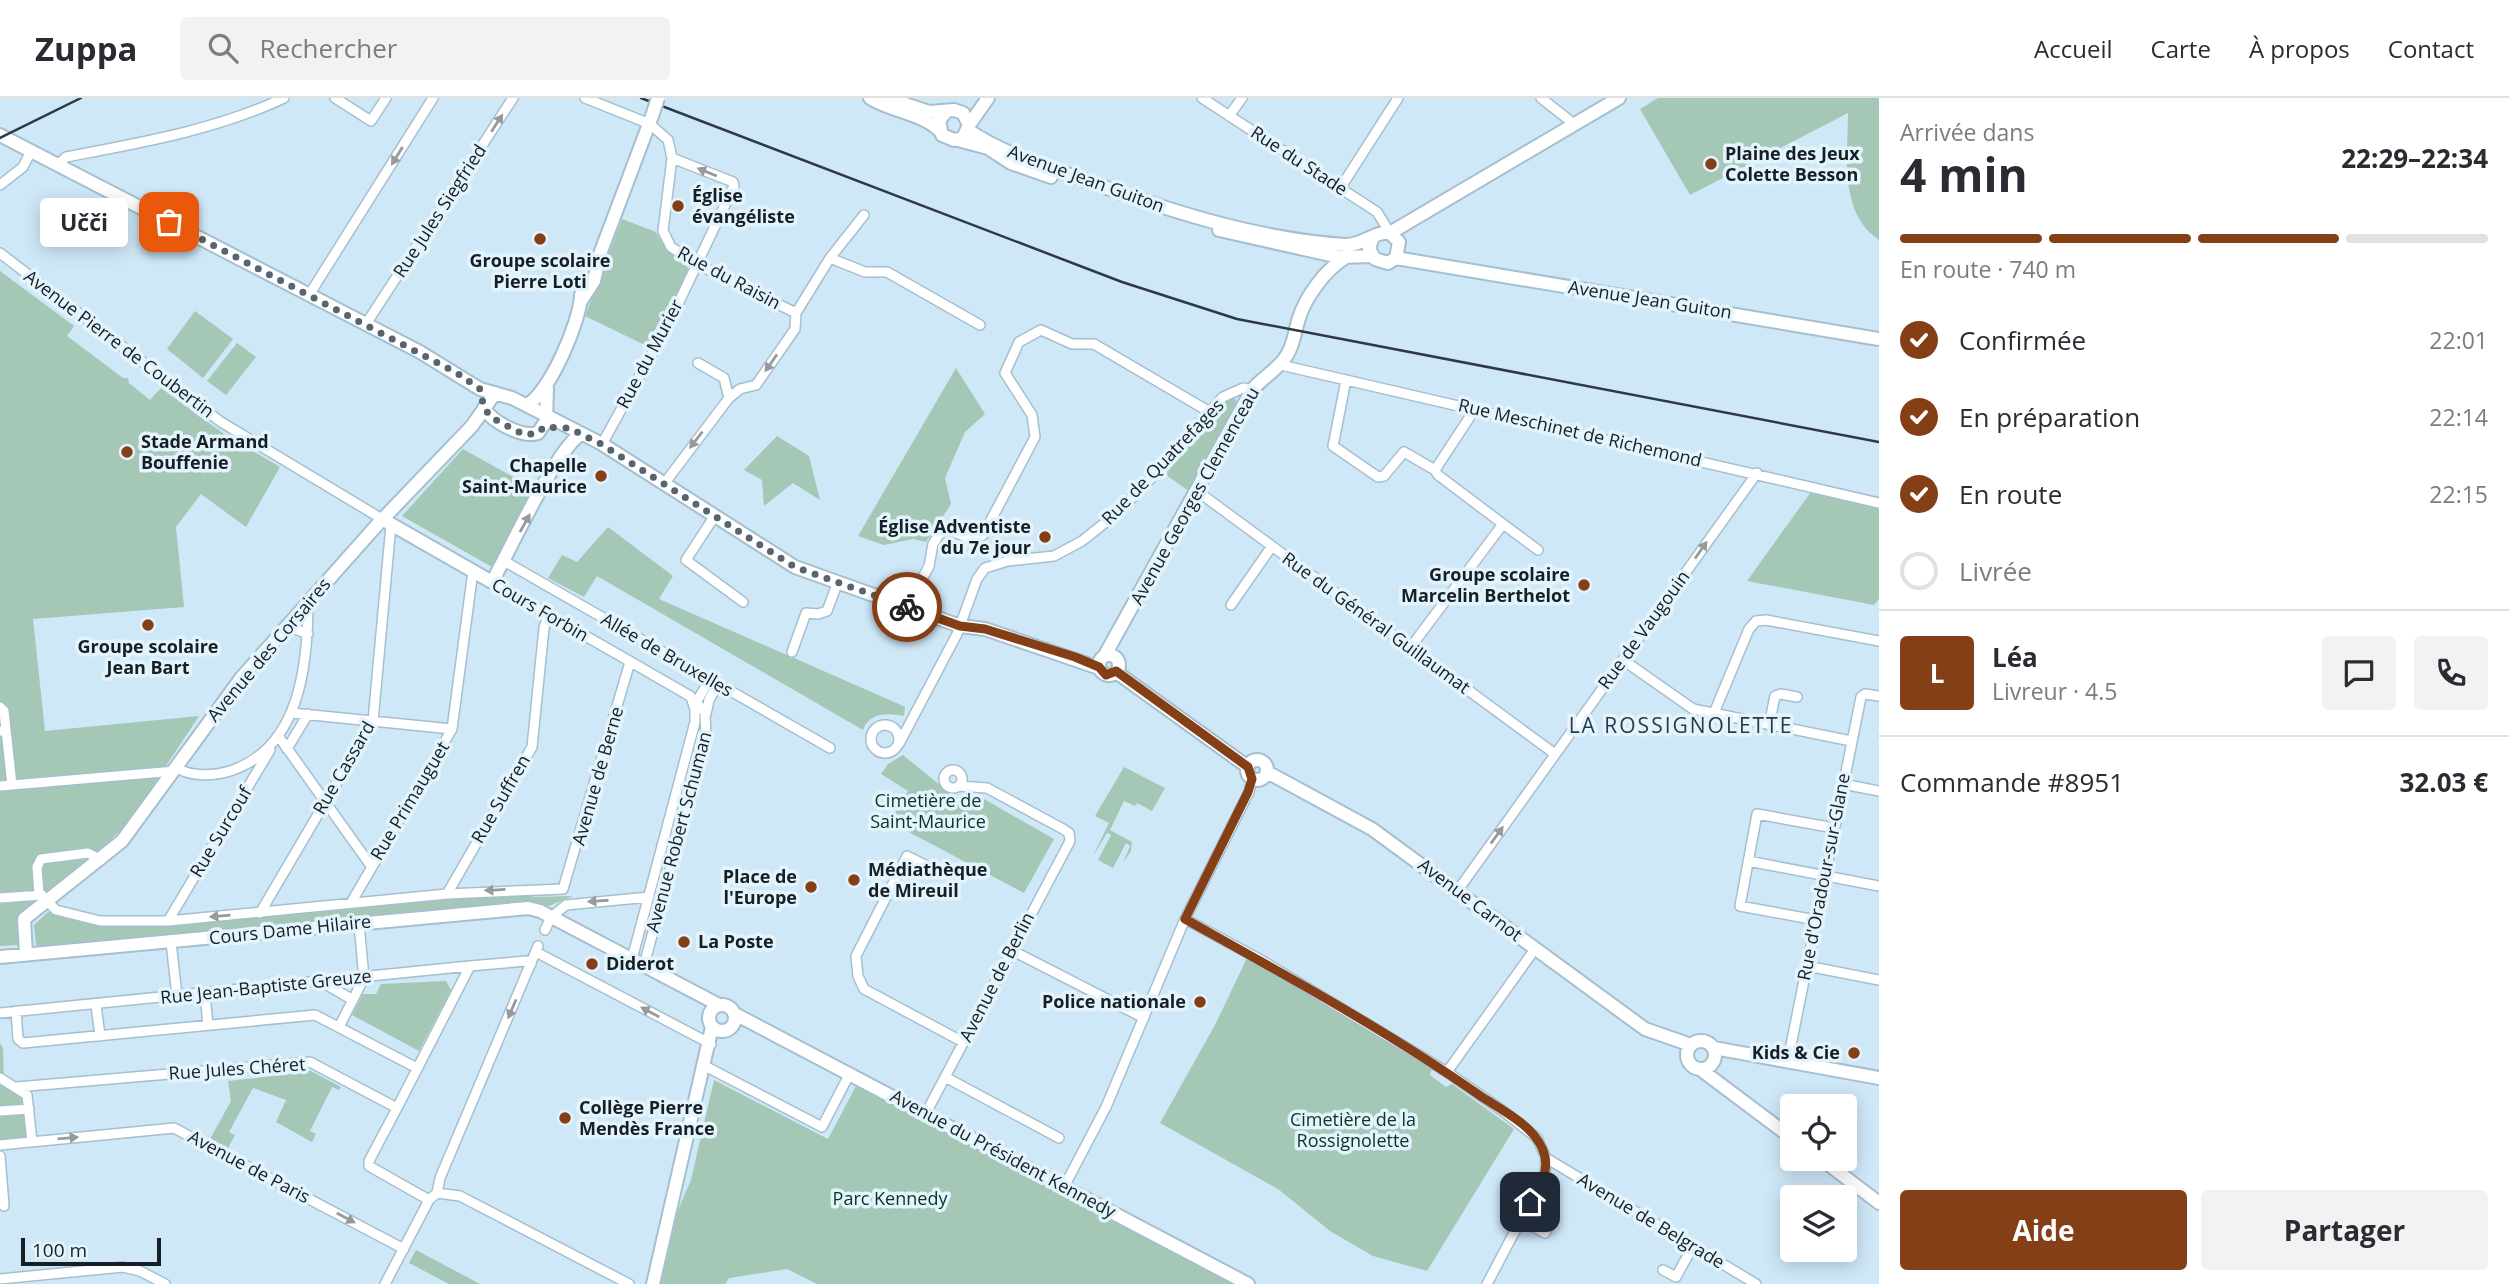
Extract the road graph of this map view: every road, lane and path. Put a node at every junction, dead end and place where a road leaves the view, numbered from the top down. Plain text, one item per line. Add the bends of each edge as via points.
1 (284, 98) edge
2 (335, 98) edge
3 (386, 98) edge
4 (433, 98) edge
5 (513, 98) edge
6 (585, 98) edge
7 (658, 98) edge
8 (870, 98) edge
9 (887, 98) edge
10 (1202, 98) edge
11 (1242, 98) edge
12 (1398, 98) edge
13 (1541, 98) edge
14 (1619, 98) edge
15 (985, 102) edge
16 (1552, 102) edge
17 (961, 112) junction
18 (945, 113) junction
19 (1229, 116) junction
20 (651, 120) junction
21 (1574, 124) junction
22 (969, 127) junction
23 (940, 131) junction
24 (0, 135) edge
25 (958, 140) junction
26 (32, 151) junction
27 (672, 158) junction
28 (59, 164) junction
29 (0, 185) edge
30 (1341, 187) junction
31 (864, 215) dead end
32 (1389, 242) junction
33 (1352, 244) junction
34 (0, 253) edge
35 (1372, 256) junction
36 (830, 258) junction
37 (1334, 260) junction
38 (697, 264) junction
39 (309, 295) junction
40 (796, 313) junction
41 (366, 324) junction
42 (979, 325) dead end
43 (1879, 339) edge
44 (698, 363) dead end
45 (1281, 365) junction
46 (1346, 380) junction
47 (547, 386) junction
48 (480, 389) junction
49 (1252, 390) junction
50 (495, 393) junction
51 (729, 398) junction
52 (527, 405) junction
53 (1475, 409) junction
54 (487, 410) junction
55 (1208, 411) junction
56 (544, 421) junction
57 (575, 431) junction
58 (601, 444) junction
59 (1436, 470) junction
60 (1757, 473) junction
61 (664, 484) junction
62 (1197, 491) junction
63 (1879, 503) edge
64 (714, 517) junction
65 (387, 522) junction
66 (1503, 524) junction
67 (1272, 546) junction
68 (1538, 550) dead end
69 (504, 561) junction
70 (472, 571) junction
71 (492, 582) junction
72 (837, 584) junction
73 (308, 601) junction
74 (743, 602) dead end
75 (1231, 605) dead end
76 (906, 607) junction
77 (548, 616) junction
78 (1123, 624) junction
79 (287, 626) junction
80 (960, 626) junction
81 (308, 634) junction
82 (1879, 641) edge
83 (1410, 648) junction
84 (792, 652) dead end
85 (1102, 660) junction
86 (1623, 660) junction
87 (630, 662) junction
88 (1117, 666) junction
89 (714, 682) junction
90 (1879, 696) edge
91 (1797, 697) dead end
92 (694, 698) junction
93 (0, 707) edge
94 (292, 713) junction
95 (1714, 713) junction
96 (308, 714) junction
97 (706, 716) junction
98 (373, 721) junction
99 (1769, 725) junction
100 (452, 729) junction
101 (3, 731) edge
102 (276, 740) junction
103 (1850, 741) junction
104 (899, 744) dead end
105 (830, 748) dead end
106 (287, 749) junction
107 (1555, 754) junction
108 (244, 765) junction
109 (176, 770) junction
110 (1250, 773) junction
111 (256, 774) junction
112 (1843, 784) junction
113 (12, 785) junction
114 (0, 786) edge
115 (959, 786) dead end
116 (1879, 791) edge
117 (324, 803) junction
118 (1834, 828) junction
119 (101, 860) junction
120 (1748, 861) junction
121 (371, 866) junction
122 (931, 868) dead end
123 (1825, 876) junction
124 (1879, 886) edge
125 (563, 889) joint
126 (1458, 890) junction
127 (447, 894) junction
128 (649, 897) junction
129 (0, 898) edge
130 (45, 899) junction
131 (351, 903) junction
132 (260, 912) junction
133 (551, 917) junction
134 (1185, 919) junction
135 (1815, 920) junction
136 (168, 921) junction
137 (359, 923) junction
138 (545, 930) dead end
139 (171, 942) junction
140 (1535, 949) junction
141 (1011, 950) junction
142 (26, 954) junction
143 (0, 957) edge
144 (632, 959) junction
145 (531, 964) junction
146 (644, 965) junction
147 (1807, 966) junction
148 (470, 967) junction
149 (364, 978) junction
150 (1879, 980) edge
151 (323, 982) junction
152 (205, 994) junction
153 (177, 996) junction
154 (353, 1000) junction
155 (96, 1004) junction
156 (715, 1008) junction
157 (16, 1011) junction
158 (0, 1013) edge
159 (1144, 1018) junction
160 (734, 1019) junction
161 (208, 1025) junction
162 (338, 1027) junction
163 (717, 1029) junction
164 (100, 1035) junction
165 (963, 1042) junction
166 (711, 1044) junction
167 (1689, 1049) junction
168 (1710, 1059) junction
169 (1788, 1060) junction
170 (705, 1066) junction
171 (417, 1068) junction
172 (1447, 1072) junction
173 (850, 1073) junction
174 (945, 1077) junction
175 (0, 1078) edge
176 (1879, 1078) edge
177 (17, 1087) junction
178 (29, 1108) junction
179 (397, 1108) junction
180 (0, 1111) edge
181 (926, 1113) junction
182 (1780, 1129) edge
183 (1059, 1138) dead end
184 (32, 1142) junction
185 (0, 1144) edge
186 (0, 1156) edge
187 (1546, 1158) junction
188 (1837, 1171) edge
189 (1064, 1186) junction
190 (433, 1197) junction
191 (1879, 1203) edge
192 (4, 1206) dead end
193 (1552, 1219) dead end
194 (1521, 1220) junction
195 (1693, 1247) junction
196 (404, 1249) junction
197 (1663, 1269) dead end
198 (0, 1279) edge
199 (162, 1283) edge
200 (650, 1283) edge
201 (385, 1284) edge
202 (629, 1284) edge
203 (1248, 1284) edge
204 (1487, 1284) edge
205 (1756, 1284) edge

1 - 28 street via 248,114 66,157
2 - 3 street via 371,121
4 -> 39 street
41 -> 5 street, Rue Jules Siegfried
6 - 20 street
7 - 20 main road, bridge
8 - 23 main road via 923,119
9 - 18 main road
10 - 19 street, Rue du Stade
11 - 19 street
12 - 30 street
13 - 16 street
14 - 21 main road
15 - 17 main road
15 - 22 main road
16 - 21 street
17 - 18 main road
17 - 22 main road
18 - 23 main road via 939,121
19 - 30 street, Rue du Stade
20 - 27 street via 668,140
20 - 47 main road
21 - 32 main road via 1404,225
22 - 25 main road
22 - 33 main road, Avenue Jean Guiton via 1041,164 1160,206 1278,234
23 - 25 main road via 949,140
24 - 26 main road
25 - 37 main road, Avenue Jean Guiton via 1162,215
26 - 28 main road
26 - 29 street via 23,167
27 - 38 street, Rue du Raisin via 663,231 671,247
38 -> 27 street, Rue du Murier via 734,186
28 - 39 main road
30 - 32 street, Rue du Stade via 1377,212
31 - 36 street
32 - 33 main road, Avenue Jean Guiton
32 - 35 main road via 1369,249
32 - 35 main road via 1383,263
32 - 43 main road, Avenue Jean Guiton via 1420,262
33 - 37 main road via 1335,248
34 - 65 street, Avenue Pierre de Coubertin via 221,422
35 - 37 main road, Avenue Georges Clemenceau
36 - 40 street
36 - 42 street via 858,270 887,272
37 - 45 main road, Avenue Georges Clemenceau via 1304,305
38 - 40 street, Rue du Raisin
38 - 58 street, Rue du Murier
39 - 41 main road
40 -> 51 street via 795,329 756,385
41 - 48 main road
44 - 51 street via 724,378
45 - 46 street, Rue Meschinet de Richemond
45 - 49 main road, Avenue Georges Clemenceau
46 - 53 street, Rue Meschinet de Richemond
46 - 59 street via 1332,442 1335,450 1378,477 1404,452
47 - 52 main road
47 - 56 main road
48 - 50 main road
48 - 54 main road
49 - 55 street, Rue de Quatrefages via 1232,392
49 - 62 main road, Avenue Georges Clemenceau
50 - 52 main road
50 - 54 main road, Avenue des Corsaires
51 -> 61 street
52 - 56 main road
53 - 59 street
53 - 60 street, Rue Meschinet de Richemond
54 - 56 main road via 525,435 538,433
54 - 65 main road, Avenue des Corsaires
55 - 76 street via 1094,344 1072,344 1041,330 1023,338 1005,373 1032,415 1034,444 983,535 972,539 951,531 940,533 929,566
55 - 80 street, Rue de Quatrefages via 1143,488 1090,535 1054,556 985,568
56 - 57 main road
57 - 58 main road
69 -> 57 main road
58 - 61 main road
59 - 66 street
60 - 63 street, Rue Meschinet de Richemond
86 -> 60 street, Rue de Vaugouin
61 - 64 main road
62 - 67 street, Rue du Général Guillaumat
62 - 78 main road, Avenue Georges Clemenceau
64 - 72 main road via 795,567
64 - 74 street via 686,560
65 - 70 main road, Cours Forbin
65 - 73 main road, Avenue des Corsaires
65 - 98 street, Rue Cassard
66 - 68 street
66 - 83 street
67 - 75 street
67 - 83 street, Rue du Général Guillaumat
69 - 71 main road
69 - 89 street, Allée de Bruxelles
70 - 71 main road, Cours Forbin
70 - 100 street, Rue Primauguet
71 - 77 street, Cours Forbin
72 - 76 main road
72 - 84 street via 827,611 806,613
73 - 79 main road, Avenue des Corsaires
73 - 81 street, Rue Surcouf
76 - 80 main road
77 - 87 street, Cours Forbin
77 - 127 street, Rue Suffren via 531,747
78 - 85 main road, Avenue Georges Clemenceau
78 - 88 main road, Avenue Georges Clemenceau
79 - 81 street
79 - 109 main road, Avenue des Corsaires via 216,709
80 - 85 main road
80 - 104 street, Rue de Quatrefages
81 - 94 street, Rue Surcouf
82 - 95 street via 1756,621
83 - 107 street, Rue du Général Guillaumat
85 - 88 main road via 1114,656
85 - 88 main road via 1106,675
86 - 95 street via 1684,705
86 - 107 street, Rue de Vaugouin
87 - 92 street, Cours Forbin
87 - 125 street, Avenue de Berne
88 - 110 main road
89 - 92 street
89 - 97 street
89 - 105 street, Allée de Bruxelles
90 - 103 street, Rue d'Oradour-sur-Glane via 1862,694
91 - 99 street via 1775,696
92 - 97 street, Avenue Robert Schuman
92 - 128 street, Avenue Robert Schuman via 695,722
93 - 101 street
94 - 96 street
94 - 102 street, Rue Surcouf
95 - 99 street
96 - 98 street
96 - 106 street
97 - 146 street, Avenue Robert Schuman via 706,737
98 - 100 street
98 - 117 street, Rue Cassard
99 - 103 street
100 - 121 street, Rue Primauguet
101 - 113 street
102 - 106 street
102 - 108 street
102 - 111 street, Rue Surcouf
103 - 112 street, Rue d'Oradour-sur-Glane
106 - 117 street
126 -> 107 street, Rue de Vaugouin
108 - 109 street via 211,774
108 - 111 street
109 - 113 street
109 - 119 main road, Avenue des Corsaires via 122,841
110 - 126 main road, Avenue Carnot via 1261,779 1267,772 1372,829
110 - 134 street
111 - 136 street, Rue Surcouf
112 - 116 street
112 - 118 street, Rue d'Oradour-sur-Glane
113 - 114 street
115 - 141 street, Avenue de Berlin via 987,788 1069,833 1070,841
117 - 121 street
117 - 132 street, Rue Cassard
118 - 120 street via 1757,814
118 - 123 street, Rue d'Oradour-sur-Glane
119 - 130 main road, Avenue des Corsaires
119 - 130 street via 88,853 41,859 37,867
120 - 123 street
120 - 135 street via 1740,906
121 - 131 street, Rue Primauguet
122 - 165 street via 907,856 856,956 858,976 864,989
123 - 124 street
123 - 135 street, Rue d'Oradour-sur-Glane
125 -> 127 street, Cours Dame Hilaire
126 - 140 main road, Avenue Carnot
127 - 131 street, Cours Dame Hilaire
128 -> 133 street via 578,902
128 - 144 street, Avenue Robert Schuman
129 - 130 street
130 - 136 street, Cours Dame Hilaire via 56,910 100,921
130 - 142 main road, Avenue des Corsaires via 24,919
131 - 132 street, Cours Dame Hilaire
132 -> 136 street, Cours Dame Hilaire
133 - 137 main road, Cours Dame Hilaire via 523,908
133 - 138 street
133 - 144 main road
134 - 159 street
134 - 172 street
135 - 147 street, Rue d'Oradour-sur-Glane
137 - 139 main road, Cours Dame Hilaire
137 - 149 street
139 - 142 main road, Cours Dame Hilaire
139 - 153 street
140 - 167 main road, Avenue Carnot via 1645,1029
140 - 172 street
141 - 159 street
141 - 165 street, Avenue de Berlin
142 - 143 main road
144 - 146 main road
145 - 148 street, Rue Jean-Baptiste Greuze
166 -> 145 street via 537,949
145 -> 190 street
146 - 156 main road
147 - 150 street
147 - 169 street, Rue d'Oradour-sur-Glane
148 - 149 street, Rue Jean-Baptiste Greuze
148 - 171 street
149 - 151 street, Rue Jean-Baptiste Greuze
149 - 154 street
151 - 152 street, Rue Jean-Baptiste Greuze
151 - 154 street
152 - 153 street, Rue Jean-Baptiste Greuze
152 - 161 street
153 - 155 street, Rue Jean-Baptiste Greuze
154 - 162 street
155 - 157 street, Rue Jean-Baptiste Greuze
155 - 164 street
156 - 160 main road via 729,1006
156 - 163 main road via 709,1020
157 - 158 street, Rue Jean-Baptiste Greuze
157 - 164 street via 20,1042
159 - 189 street via 1106,1107
160 - 163 main road
160 - 173 main road, Avenue du Président Kennedy via 757,1024
161 - 162 street via 315,1015
161 - 164 street
162 - 171 street
163 - 166 main road
165 - 174 street, Avenue de Berlin
166 - 170 main road
167 - 168 main road, Avenue Carnot via 1689,1062
167 - 168 main road via 1704,1041
168 - 169 main road via 1740,1051
168 - 182 main road, Avenue Carnot via 1717,1082
169 - 176 main road
170 - 173 street via 822,1128
170 - 200 main road
171 - 179 street
172 - 187 street via 1528,1130
173 - 181 main road, Avenue du Président Kennedy
174 - 181 street, Avenue de Berlin
174 - 183 street
175 - 177 street
177 - 178 street via 27,1094
177 - 179 street, Rue Jules Chéret via 310,1062
178 - 180 street
178 - 184 street
179 - 190 street via 369,1167
181 - 189 main road, Avenue du Président Kennedy
184 - 185 street, Avenue de Paris
184 -> 196 street, Avenue de Paris via 174,1128
186 - 192 street
187 - 194 street via 1545,1174
187 - 195 street, Avenue de Belgrade
188 - 191 main road
189 - 203 main road, Avenue du Président Kennedy
190 - 196 street
190 - 202 street via 460,1196
193 - 194 street via 1545,1233
194 - 204 street
195 - 197 street via 1676,1276
195 - 205 street, Avenue de Belgrade
196 - 201 street
198 - 199 street via 123,1267

